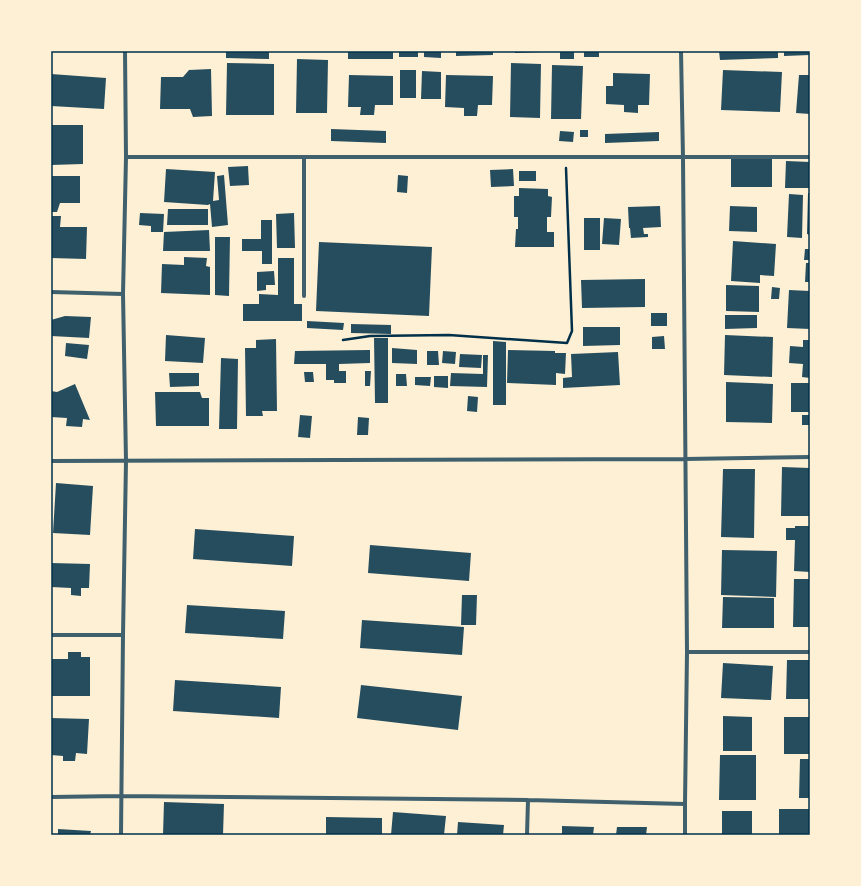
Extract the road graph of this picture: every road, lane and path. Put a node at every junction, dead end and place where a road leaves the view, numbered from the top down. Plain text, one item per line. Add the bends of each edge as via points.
1 (125, 51) edge
2 (681, 51) edge
3 (126, 157) junction
4 (304, 157) junction
5 (810, 157) edge
6 (565, 158) junction
7 (683, 158) junction
8 (51, 292) edge
9 (123, 294) junction
10 (304, 296) dead end
11 (343, 340) dead end
12 (810, 457) edge
13 (685, 459) junction
14 (51, 461) edge
15 (126, 461) junction
16 (51, 635) edge
17 (123, 636) junction
18 (687, 652) junction
19 (810, 652) edge
20 (121, 796) junction
21 (51, 797) edge
22 (528, 800) junction
23 (685, 804) junction
24 (121, 835) edge
25 (527, 835) edge
26 (685, 835) edge

1 - 3 street
2 - 7 street
3 - 4 street
3 - 9 street
4 - 6 street
4 - 10 street
5 - 7 street
6 - 7 street
6 - 11 path via 572,331 567,343 450,334 370,336
7 - 13 street
8 - 9 street
9 - 15 street
12 - 13 street
13 - 15 street
13 - 18 street
14 - 15 street
15 - 17 street
16 - 17 street
17 - 20 street
18 - 19 street
18 - 23 street
20 - 21 street
20 - 22 street
20 - 24 street
22 - 23 street
22 - 25 street
23 - 26 street

